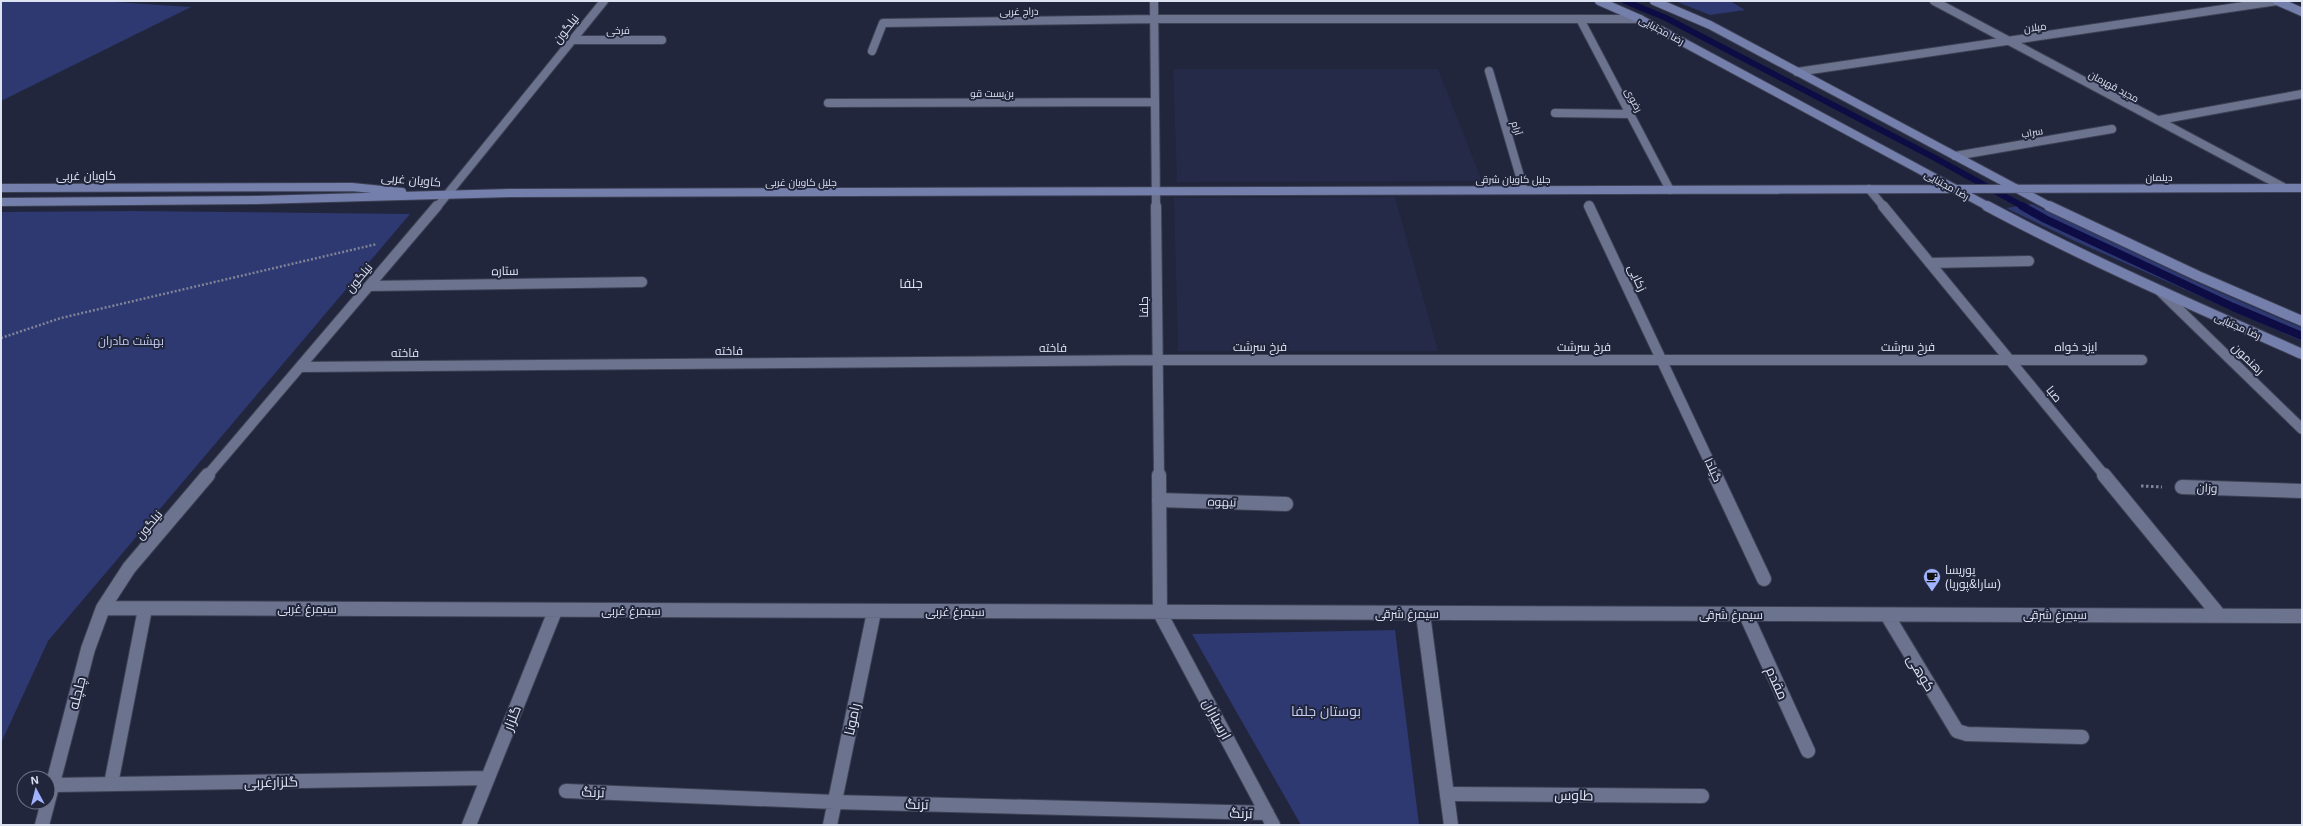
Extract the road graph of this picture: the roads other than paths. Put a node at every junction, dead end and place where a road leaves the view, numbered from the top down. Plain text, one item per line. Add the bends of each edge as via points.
1 (604, 1) edge
2 (1154, 1) edge
3 (1599, 1) edge
4 (1654, 1) edge
5 (1934, 1) edge
6 (2277, 1) edge
7 (2302, 12) edge
8 (1580, 19) junction
9 (1640, 19) junction
10 (1154, 20) junction
11 (574, 40) junction
12 (662, 40) dead end
13 (2008, 41) junction
14 (872, 51) dead end
15 (1489, 71) dead end
16 (1797, 72) junction
17 (2302, 94) edge
18 (1155, 102) junction
19 (828, 103) dead end
20 (1555, 113) dead end
21 (1630, 114) junction
22 (2158, 120) junction
23 (2112, 129) dead end
24 (1955, 156) junction
25 (1, 188) edge
26 (2015, 188) junction
27 (2285, 188) junction
28 (2302, 188) edge
29 (1869, 189) junction
30 (1954, 189) junction
31 (1524, 190) junction
32 (1670, 190) junction
33 (1156, 192) junction
34 (446, 196) junction
35 (1, 202) edge
36 (1589, 206) dead end
37 (2029, 261) dead end
38 (1930, 263) junction
39 (642, 282) dead end
40 (369, 286) junction
41 (2159, 290) junction
42 (2302, 321) edge
43 (2302, 354) edge
44 (1157, 360) junction
45 (1662, 360) junction
46 (2010, 360) junction
47 (2142, 360) dead end
48 (300, 367) junction
49 (2302, 429) edge
50 (2182, 487) road end
51 (2302, 491) edge
52 (1159, 500) junction
53 (1286, 504) dead end
54 (129, 568) joint
55 (1764, 579) dead end
56 (103, 608) junction
57 (145, 609) junction
58 (555, 611) junction
59 (874, 612) junction
60 (1160, 613) junction
61 (1423, 614) junction
62 (1746, 615) junction
63 (1887, 615) junction
64 (2219, 615) junction
65 (2302, 616) edge
66 (2082, 737) dead end
67 (1808, 751) dead end
68 (56, 777) edge
69 (488, 778) junction
70 (111, 784) junction
71 (56, 785) edge
72 (566, 791) dead end
73 (1447, 794) junction
74 (1702, 796) dead end
75 (834, 802) junction
76 (46, 810) edge
77 (1270, 819) edge
78 (42, 825) edge
79 (469, 825) edge
80 (830, 825) edge
81 (1451, 825) edge

1 - 11 street, نیلگون
2 - 10 street, جلفا
3 - 9 main road, رضا مجتبایی
4 - 16 main road, رضا مجتبایی via 1701,21
5 - 13 street, مجید قهرمان
6 - 7 main road
6 - 13 street, میلان
8 - 9 street, دراج غربی
8 - 10 street, دراج غربی
8 - 21 street, رضوی
9 - 30 main road, رضا مجتبایی
10 - 14 street, دراج غربی via 884,23
10 - 18 street, جلفا
11 - 12 street, فرخی
11 - 34 street, نیلگون
13 - 16 street, میلان
13 - 22 street, مجید قهرمان
15 - 31 street, آرام
16 - 24 main road, رضا مجتبایی
17 - 22 street
18 - 19 street, بن‌بست قو
18 - 33 street, جلفا
20 - 21 street
21 - 32 street, رضوی
22 - 27 street, مجید قهرمان
23 - 24 street, سراب
24 - 26 main road, رضا مجتبایی
25 - 34 main road, کاویان غربی via 352,187
26 - 27 main road, دیلمان
26 - 30 main road, دیلمان
26 - 42 main road, رضا مجتبایی via 2116,239
27 - 28 main road, دیلمان
29 - 30 main road, جلیل کاویان شرقی
29 - 32 main road, جلیل کاویان شرقی
29 - 38 street, صبا
30 - 41 main road, رضا مجتبایی via 2041,235
31 - 32 main road, جلیل کاویان شرقی
31 - 33 main road, جلیل کاویان شرقی
33 - 34 main road, جلیل کاویان غربی via 528,193
33 - 44 street, جلفا
34 - 35 main road, کاویان غربی via 142,204
34 - 40 street, نیلگون
36 - 45 street, زکایی
37 - 38 street
38 - 46 street, صبا
39 - 40 street, ستاره
40 - 48 street, نیلگون
41 - 43 main road, رضا مجتبایی
41 - 49 street, رهنمون
44 - 45 street, فرخ سرشت
44 - 48 street, فاخته
44 - 52 street, جلفا
45 - 46 street, فرخ سرشت
45 - 55 street, گیلدا
46 - 47 street, ایزد خواه
46 - 64 street, صبا
48 - 54 street, نیلگون
50 - 51 street, وزان
52 - 53 street, تیهوه
52 - 60 street, جلفا
54 - 56 street, چلچله
56 - 57 street, سیمرغ غربی
56 - 68 street, چلچله via 88,649
57 - 58 street, سیمرغ غربی
57 - 70 street
58 - 59 street, سیمرغ غربی
58 - 69 street, گلزار
59 - 60 street, سیمرغ غربی
59 - 75 street, رامونا
60 - 61 street, سیمرغ شرقی
60 - 77 street, ارسباران
61 - 62 street, سیمرغ شرقی
61 - 73 street
62 - 63 street, سیمرغ شرقی
62 - 67 street, مقدم
63 - 64 street, سیمرغ شرقی
63 - 66 street, کوهی via 1957,731 1967,734
64 - 65 street, سیمرغ شرقی
69 - 70 street, گلزارغربی
69 - 79 street, گلزار
70 - 71 street, گلزارغربی
72 - 75 street, ترنگ
73 - 74 street, طاوس
73 - 81 street
75 - 77 street, ترنگ
75 - 80 street, رامونا
76 - 78 street, چلچله

